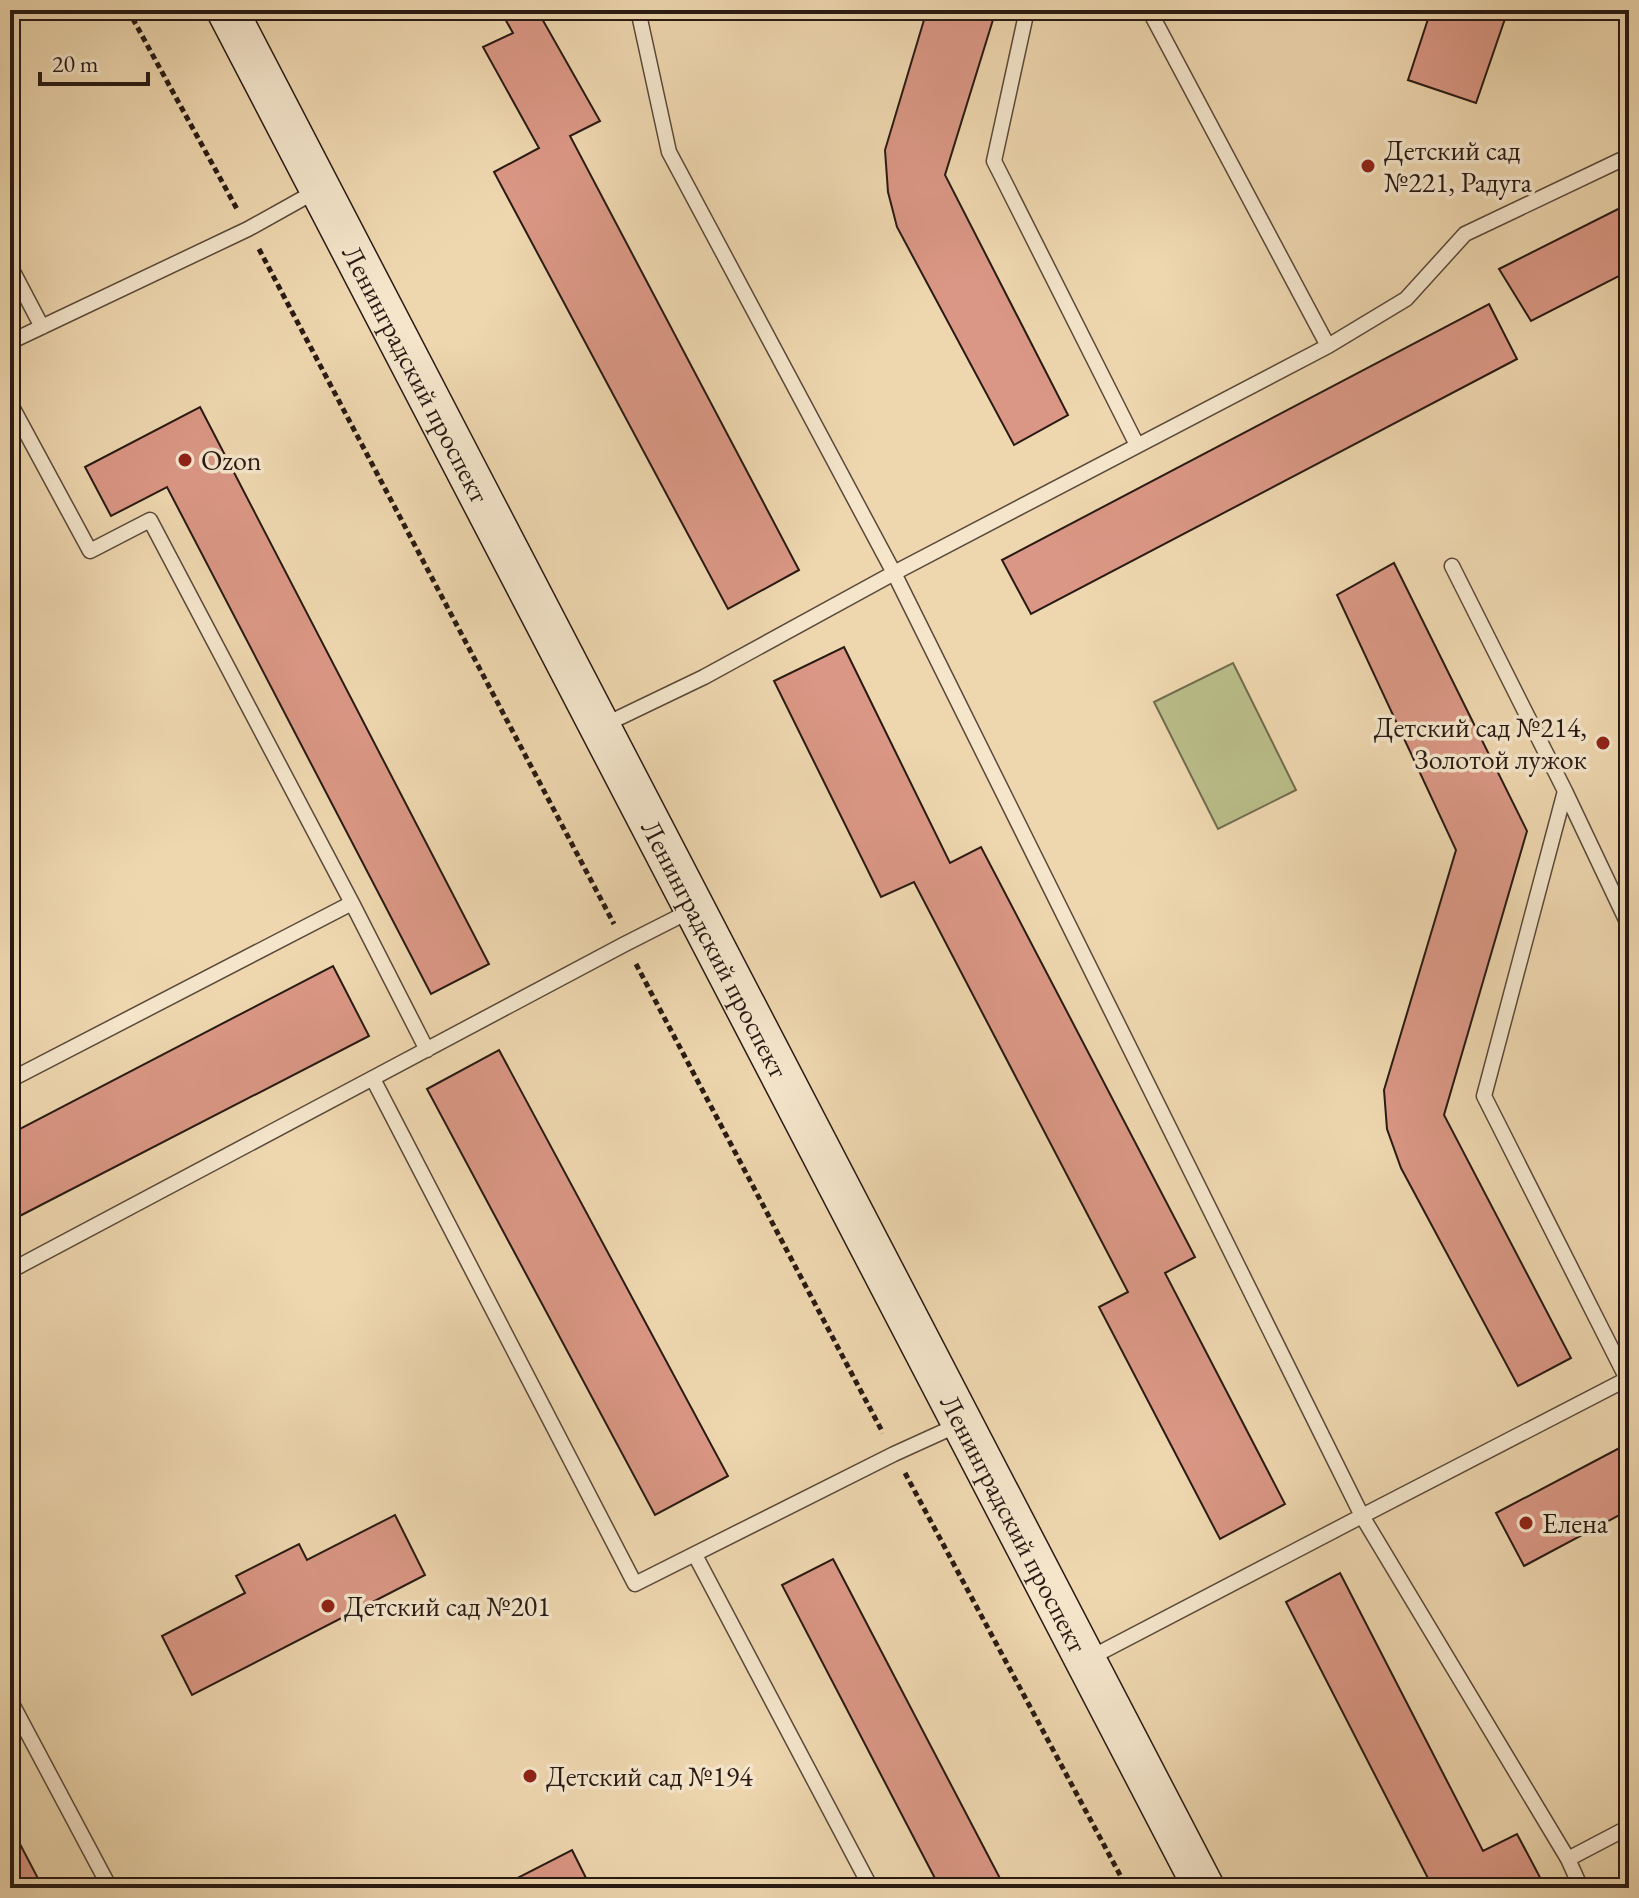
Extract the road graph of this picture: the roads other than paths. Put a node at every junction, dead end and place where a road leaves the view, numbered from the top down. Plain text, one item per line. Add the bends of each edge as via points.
1 (227, 10) edge
2 (638, 10) edge
3 (1027, 10) edge
4 (1149, 10) edge
5 (1629, 156) edge
6 (320, 189) junction
7 (10, 266) edge
8 (42, 327) junction
9 (10, 342) edge
10 (1328, 346) junction
11 (10, 403) edge
12 (1137, 445) junction
13 (1452, 566) dead end
14 (894, 573) junction
15 (600, 727) junction
16 (1565, 791) junction
17 (352, 903) junction
18 (695, 909) junction
19 (1629, 926) edge
20 (427, 1050) junction
21 (373, 1079) junction
22 (10, 1080) edge
23 (10, 1271) edge
24 (1628, 1378) edge
25 (962, 1423) junction
26 (1362, 1516) junction
27 (695, 1555) junction
28 (1085, 1660) junction
29 (10, 1700) edge
30 (1629, 1827) edge
31 (1568, 1859) junction
32 (110, 1888) edge
33 (871, 1888) edge
34 (1204, 1888) edge
35 (1581, 1888) edge

1 - 6 main road, Ленинградский проспект
2 - 14 lane via 669,152
3 - 12 lane via 994,161
4 - 10 lane
5 - 10 lane via 1465,234 1406,299
6 - 8 lane
6 - 15 main road, Ленинградский проспект
7 - 8 lane
8 - 9 lane
10 - 12 lane
11 - 17 lane via 90,551 150,520
12 - 14 lane
13 - 16 lane
14 - 15 lane
14 - 26 lane
15 - 18 main road, Ленинградский проспект
16 - 19 lane
16 - 24 lane via 1484,1096
17 - 20 lane
17 - 22 lane
18 - 20 lane
18 - 25 main road, Ленинградский проспект
20 - 21 lane
21 - 23 lane
21 - 27 lane via 635,1584
24 - 26 lane
25 - 27 lane
25 - 28 main road, Ленинградский проспект
26 - 28 lane
26 - 31 lane
27 - 33 lane
28 - 34 main road, Ленинградский проспект
29 - 32 lane
30 - 31 lane
31 - 35 lane

